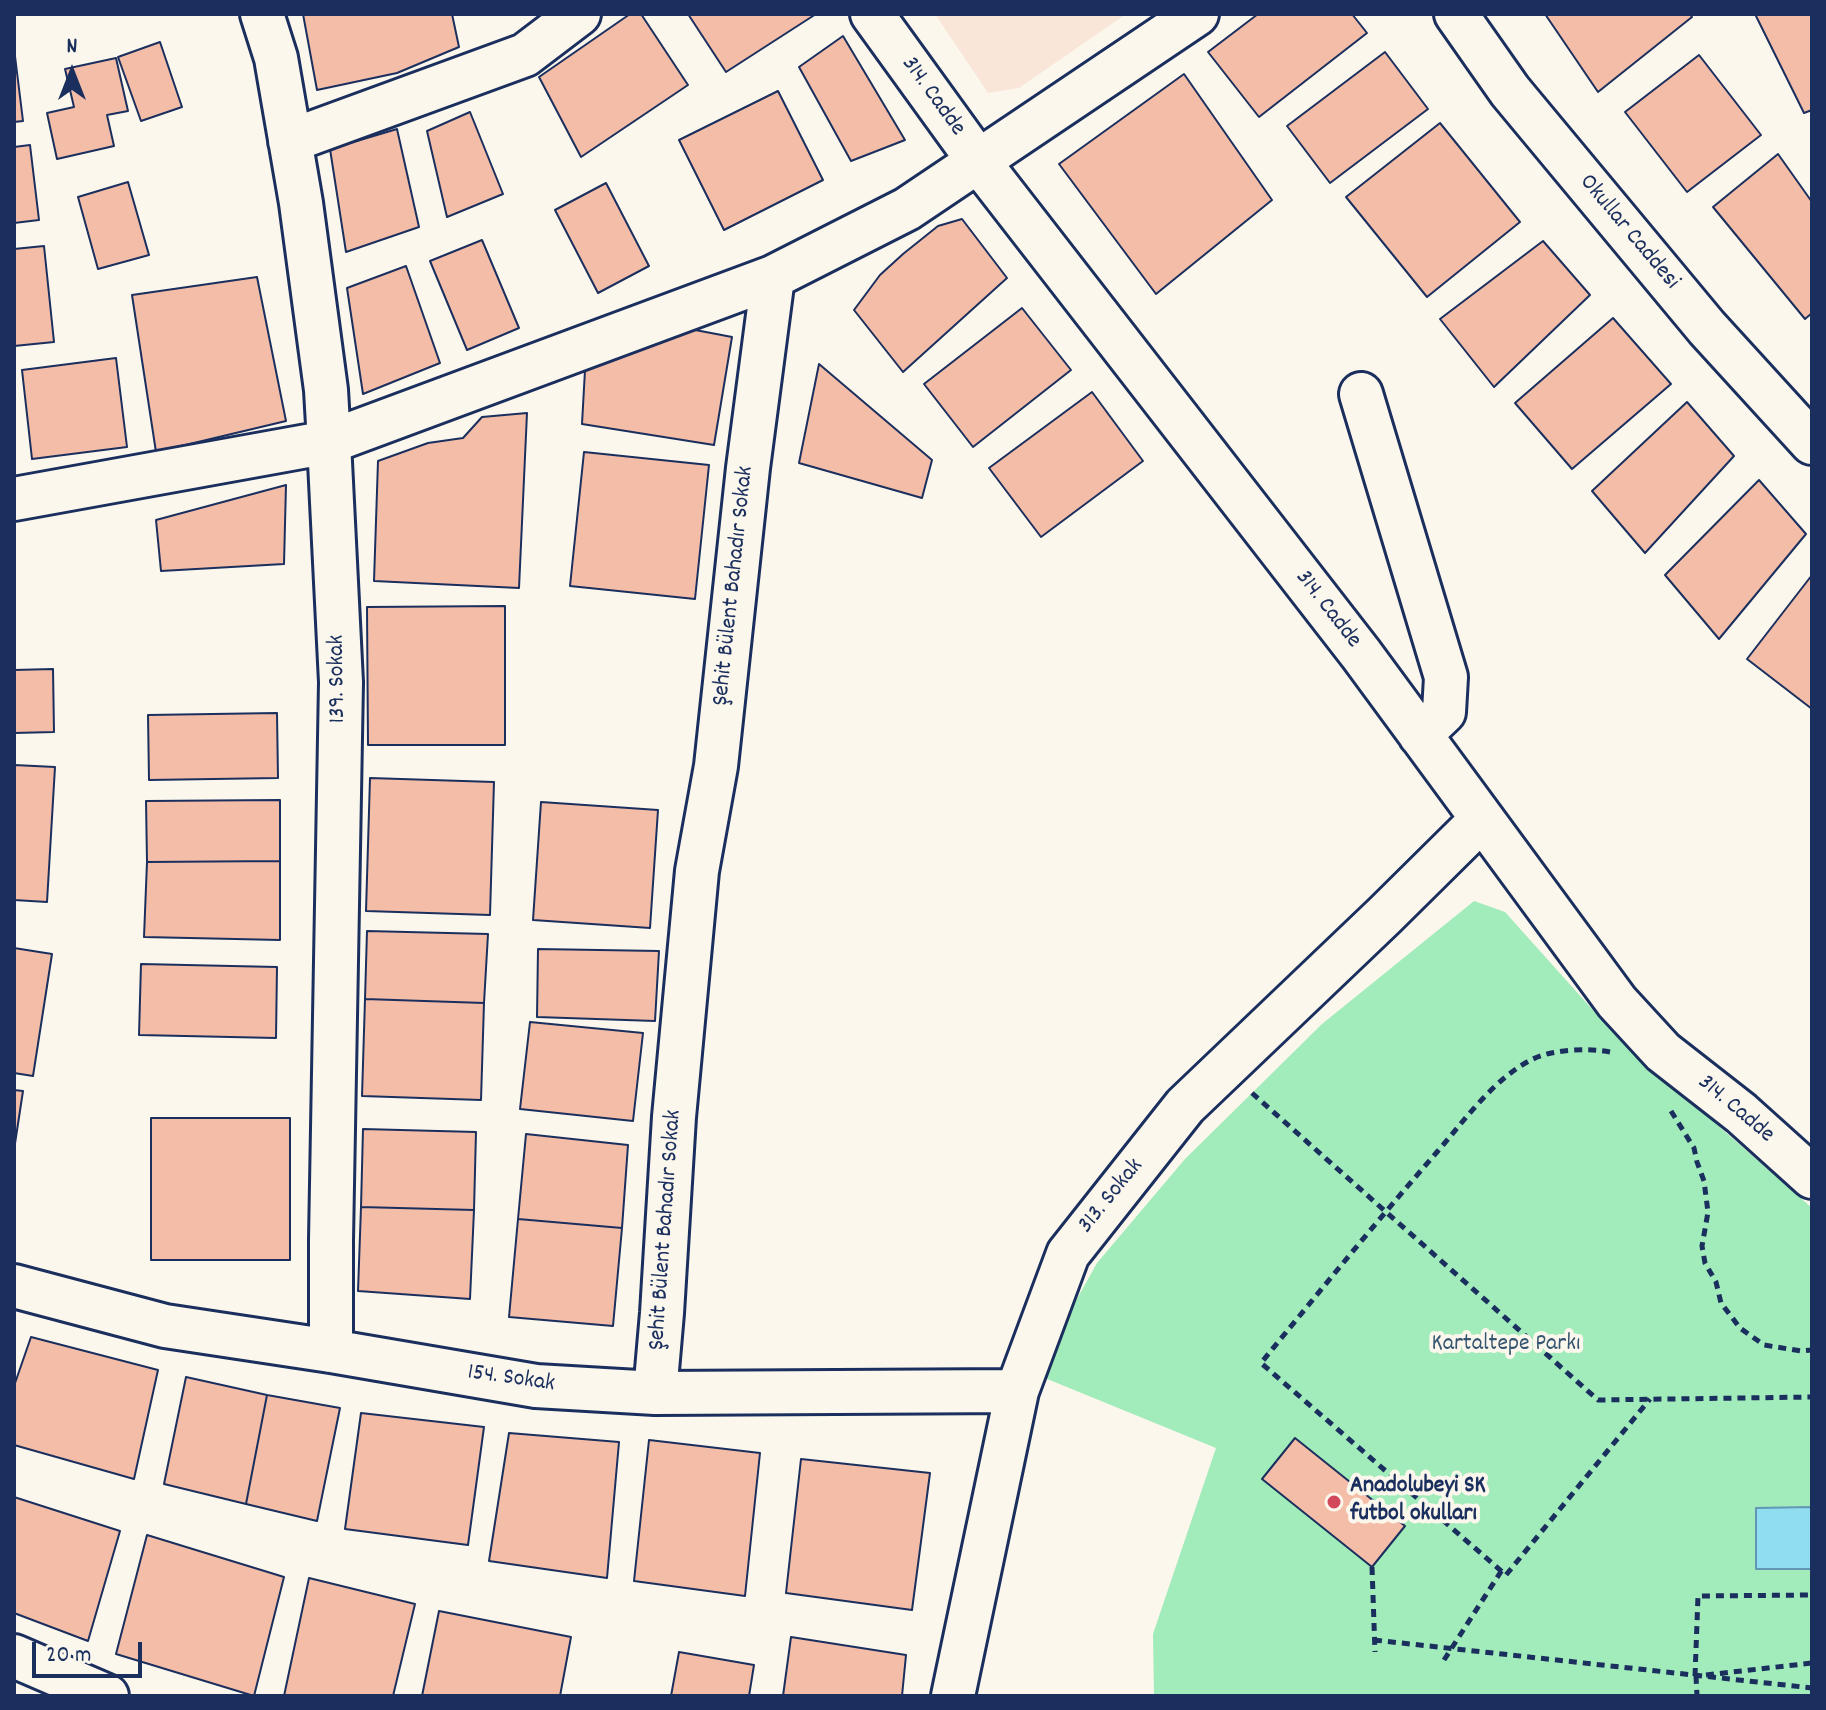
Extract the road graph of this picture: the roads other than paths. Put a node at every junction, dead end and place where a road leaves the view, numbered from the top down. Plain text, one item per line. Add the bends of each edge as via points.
1 (262, 14) edge
2 (579, 14) edge
3 (872, 14) edge
4 (1197, 14) edge
5 (1456, 14) edge
6 (290, 141) junction
7 (979, 162) junction
8 (773, 277) junction
9 (1361, 394) dead end
10 (329, 442) junction
11 (1812, 443) edge
12 (14, 499) edge
13 (1420, 735) junction
14 (1482, 819) junction
15 (1812, 1177) edge
16 (14, 1286) edge
17 (331, 1351) junction
18 (1017, 1391) junction
19 (655, 1393) junction
20 (14, 1656) edge
21 (107, 1696) edge
22 (953, 1696) edge

1 - 6 street, 139. Sokak via 276,58
2 - 6 street via 525,55
3 - 7 street, 314. Cadde
4 - 7 street
5 - 11 street, Okullar Caddesi via 1539,126 1707,328
6 - 10 street, 139. Sokak
7 - 8 street via 907,209
7 - 13 street, 314. Cadde
8 - 10 street
8 - 19 street, Şehit Bülent Bahadır Sokak via 716,766 697,871
9 - 13 street via 1446,677 1444,712
10 - 12 street
10 - 17 street, 139. Sokak via 341,682
13 - 14 street, 314. Cadde
14 - 15 street, 314. Cadde via 1617,1002 1663,1052
14 - 18 street, 313. Sokak via 1185,1106 1068,1254
16 - 17 street, 154. Sokak via 165,1326
17 - 19 street, 154. Sokak via 536,1386
18 - 19 street, 154. Sokak
18 - 22 street, 313. Sokak
20 - 21 street

